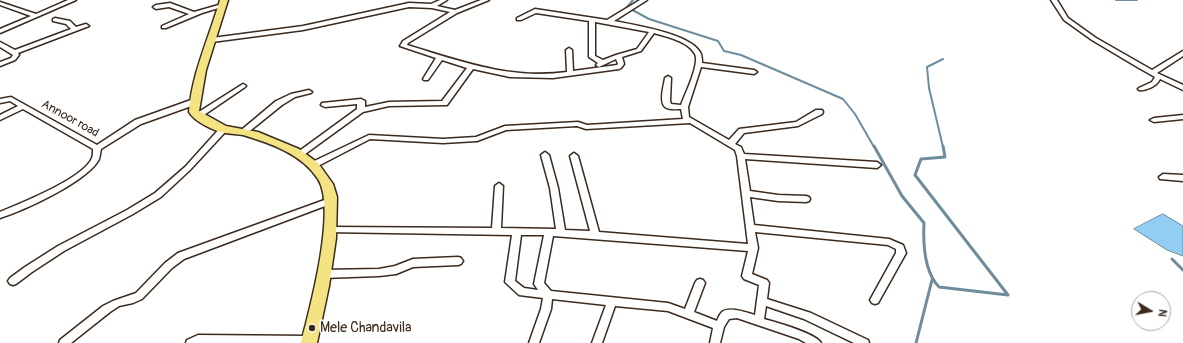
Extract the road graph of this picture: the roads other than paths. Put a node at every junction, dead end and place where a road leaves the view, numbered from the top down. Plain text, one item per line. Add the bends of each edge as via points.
1 (73, 0) edge
2 (444, 0) edge
3 (486, 0) edge
4 (644, 0) edge
5 (1054, 0) edge
6 (1, 3) dead end
7 (223, 3) edge
8 (156, 6) dead end
9 (432, 6) junction
10 (455, 12) junction
11 (193, 14) junction
12 (34, 15) junction
13 (518, 19) dead end
14 (55, 20) dead end
15 (592, 21) junction
16 (608, 23) junction
17 (86, 26) dead end
18 (164, 27) dead end
19 (75, 30) junction
20 (653, 30) junction
21 (0, 31) edge
22 (212, 40) junction
23 (0, 44) edge
24 (569, 50) dead end
25 (14, 52) junction
26 (1183, 53) edge
27 (618, 56) junction
28 (440, 58) junction
29 (603, 63) junction
30 (0, 64) edge
31 (698, 65) junction
32 (471, 67) junction
33 (754, 72) dead end
34 (582, 73) junction
35 (1152, 73) junction
36 (570, 74) junction
37 (1159, 76) junction
38 (668, 78) dead end
39 (426, 79) dead end
40 (243, 86) dead end
41 (1183, 88) edge
42 (1141, 89) dead end
43 (309, 92) dead end
44 (0, 100) edge
45 (194, 102) junction
46 (326, 104) dead end
47 (24, 106) junction
48 (684, 107) junction
49 (361, 110) junction
50 (819, 112) dead end
51 (198, 115) junction
52 (1183, 117) edge
53 (0, 118) edge
54 (1154, 120) dead end
55 (691, 121) junction
56 (224, 129) junction
57 (243, 132) junction
58 (731, 143) junction
59 (96, 148) junction
60 (301, 154) junction
61 (545, 155) dead end
62 (574, 156) dead end
63 (741, 156) junction
64 (313, 165) junction
65 (877, 165) dead end
66 (1163, 176) dead end
67 (1183, 178) edge
68 (499, 186) dead end
69 (746, 193) junction
70 (806, 199) dead end
71 (330, 201) junction
72 (0, 215) edge
73 (750, 228) junction
74 (330, 230) junction
75 (496, 232) junction
76 (517, 232) junction
77 (549, 232) junction
78 (561, 233) junction
79 (595, 236) junction
80 (753, 248) junction
81 (458, 261) dead end
82 (323, 274) junction
83 (13, 281) dead end
84 (700, 283) dead end
85 (548, 295) junction
86 (875, 300) dead end
87 (612, 301) junction
88 (762, 301) junction
89 (688, 314) junction
90 (759, 321) junction
91 (719, 326) junction
92 (309, 342) edge
93 (597, 342) edge
94 (64, 343) edge
95 (191, 343) edge
96 (534, 343) edge
97 (715, 343) edge
98 (816, 343) edge
99 (864, 343) edge

1 - 12 street
2 - 9 street
3 - 10 street
4 - 16 street
5 - 35 street via 1066,19 1094,39
6 - 12 street
7 - 11 street
7 - 22 main road
8 - 11 street via 170,6
9 - 10 street
9 - 22 street via 409,5 315,28
10 - 28 street via 405,42 403,46
11 - 18 street
12 - 21 street
13 - 15 street via 535,11
14 - 19 street via 68,22
15 - 16 street
15 - 29 street via 592,57
16 - 20 street
17 - 19 street
19 - 25 street
20 - 27 street via 639,50
20 - 31 street via 691,44 699,56
22 - 45 main road
23 - 25 street
24 - 36 street
25 - 30 street via 16,56 13,59
26 - 35 street
27 - 29 street
27 - 34 street via 621,64 619,67
28 - 32 street
28 - 39 street
29 - 34 street
31 - 33 street
31 - 48 street
32 - 36 street via 510,75
32 - 49 street via 444,103 389,104
34 - 36 street
35 - 37 street
37 - 41 street
37 - 42 street via 1155,83
38 - 48 street via 668,106
40 - 51 street
43 - 57 street via 293,95
44 - 47 street, Annoor road via 11,99
45 - 51 main road via 194,112
45 - 59 street, Annoor road via 138,122
46 - 49 street via 361,101
47 - 53 street
47 - 59 street, Annoor road
48 - 55 street via 686,118
49 - 60 street
50 - 58 street via 798,124 742,131
51 - 56 main road
52 - 54 street
55 - 58 street
55 - 64 street via 586,127 578,124 505,128 477,139 443,141 369,137
56 - 57 main road
56 - 83 street via 174,180 148,202 72,241
57 - 60 main road
58 - 63 street
59 - 72 street via 96,159 58,190
60 - 64 main road
61 - 78 street via 554,188
62 - 79 street
63 - 65 street
63 - 69 street
64 - 71 main road via 327,184
66 - 67 street
68 - 75 street
69 - 70 street
69 - 73 street
71 - 74 main road
71 - 94 street via 181,256 168,264 138,296 131,300 122,300 105,310
73 - 80 street
73 - 86 street via 889,242 897,245 901,253
74 - 75 street
74 - 82 main road
75 - 76 street
76 - 77 street
76 - 85 street via 510,282 522,292
77 - 78 street
77 - 85 street via 539,284
78 - 79 street
79 - 80 street
80 - 88 street via 747,276 764,283
81 - 82 street via 413,263 397,270 380,272
82 - 92 main road
84 - 89 street
85 - 87 street
85 - 96 street
87 - 89 street via 668,307
87 - 93 street
88 - 90 street
88 - 99 street via 807,316
89 - 91 street
90 - 91 street via 737,314 726,315
90 - 98 street
91 - 97 street
92 - 95 street via 198,339

